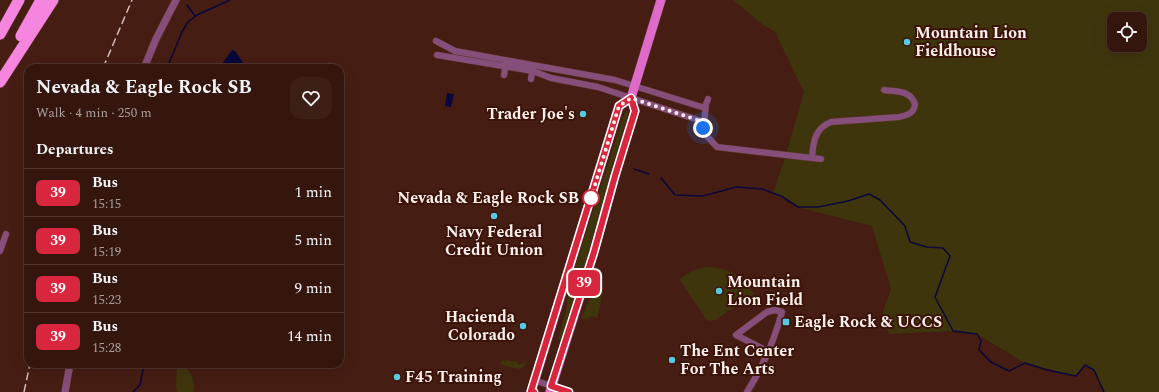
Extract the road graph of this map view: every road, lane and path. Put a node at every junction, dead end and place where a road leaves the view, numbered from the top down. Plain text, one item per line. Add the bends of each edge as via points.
1 (10, 0) edge
2 (19, 0) edge
3 (41, 0) edge
4 (53, 0) edge
5 (176, 0) edge
6 (661, 0) edge
7 (0, 22) edge
8 (0, 34) edge
9 (436, 41) dead end
10 (437, 55) dead end
11 (506, 63) junction
12 (146, 64) edge
13 (533, 68) junction
14 (0, 75) edge
15 (504, 75) dead end
16 (531, 80) dead end
17 (0, 82) edge
18 (635, 86) junction
19 (884, 90) dead end
20 (631, 98) junction
21 (708, 99) dead end
22 (705, 108) junction
23 (704, 122) junction
24 (812, 158) junction
25 (820, 159) dead end
26 (6, 234) dead end
27 (0, 251) edge
28 (769, 352) junction
29 (69, 368) edge
30 (534, 380) junction
31 (551, 389) edge
32 (65, 392) edge
33 (532, 392) edge
34 (569, 392) edge
35 (747, 392) edge

1 - 7 highway
2 - 8 highway
3 - 14 highway
4 - 17 highway
5 - 12 street
6 - 18 main road
9 - 11 street via 455,51
10 - 11 street
11 - 13 street
11 - 15 street
13 - 16 street
13 - 18 street via 615,80
13 - 20 street via 551,78 598,87
18 - 20 main road
18 - 22 street
19 - 24 street via 909,94 915,104 913,111 899,117 827,124 816,134
20 - 23 street
20 - 30 main road via 619,106
20 - 31 main road via 635,111
21 - 22 street
22 - 23 street
23 - 24 street via 703,132 717,147
24 - 25 street
26 - 27 street
28 - 28 street via 736,335 768,312 775,310 782,312
28 - 35 street
29 - 32 street
30 - 31 street
30 - 33 main road
31 - 34 street

